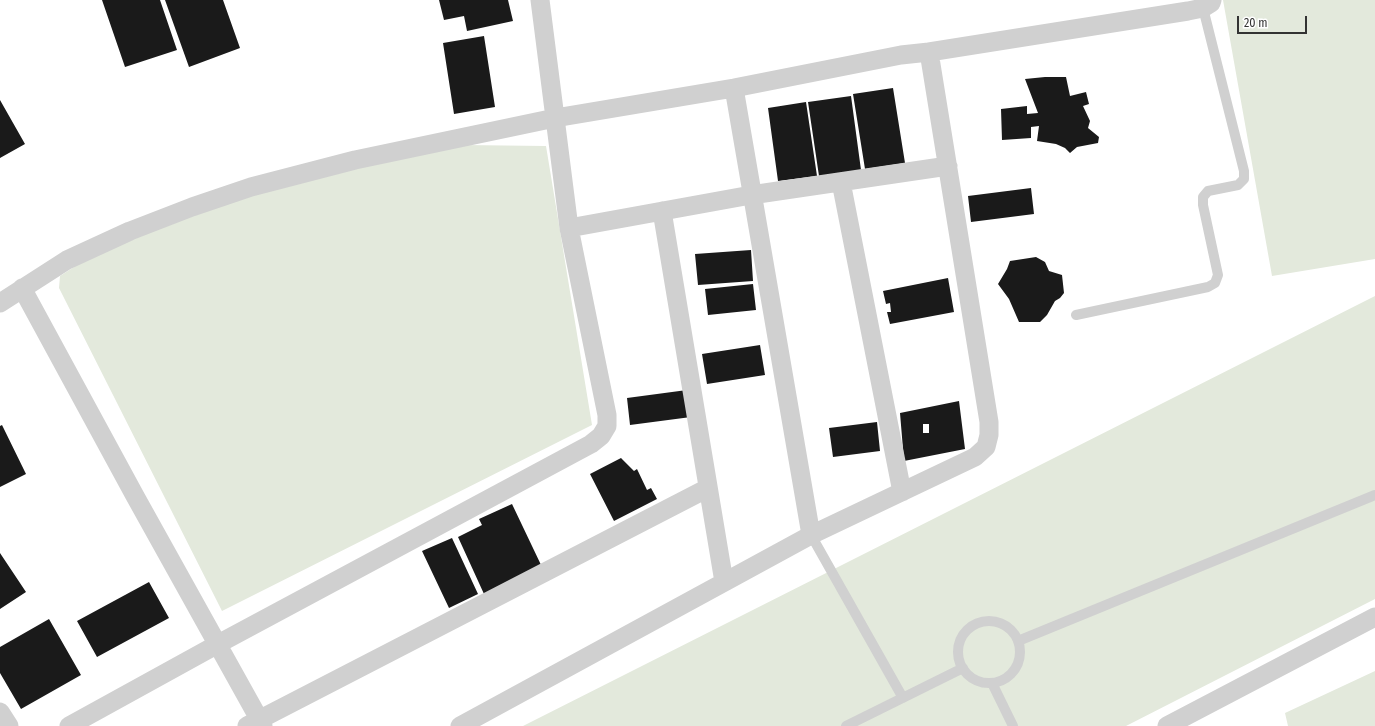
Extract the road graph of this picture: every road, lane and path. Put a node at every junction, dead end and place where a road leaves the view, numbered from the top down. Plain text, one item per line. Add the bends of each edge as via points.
1 (540, 0) edge
2 (1207, 4) edge
3 (929, 52) junction
4 (734, 88) junction
5 (555, 118) junction
6 (948, 166) junction
7 (841, 182) junction
8 (751, 195) junction
9 (662, 211) junction
10 (570, 228) junction
11 (22, 288) junction
12 (0, 303) edge
13 (1076, 315) dead end
14 (708, 488) junction
15 (902, 492) junction
16 (1375, 495) edge
17 (811, 535) junction
18 (724, 582) junction
19 (1375, 617) edge
20 (1018, 641) junction
21 (218, 644) junction
22 (963, 668) junction
23 (992, 683) junction
24 (903, 698) junction
25 (0, 712) edge
26 (257, 724) edge
27 (9, 726) edge
28 (69, 726) edge
29 (460, 726) edge
30 (846, 726) edge
31 (1013, 726) edge
32 (1167, 726) edge

1 - 5 street
2 - 3 street via 1188,11
2 - 13 lane via 1244,171 1244,179 1238,185 1208,191 1204,197 1218,274 1215,283 1208,287
3 - 4 street via 901,55
3 - 6 street
4 - 5 street
4 - 8 street
5 - 10 street
5 - 11 street via 355,160 251,187 130,231 67,260
6 - 7 street
6 - 15 street via 989,435 986,447 976,457
7 - 8 street
7 - 15 street
8 - 9 street
8 - 17 street
9 - 10 street
9 - 14 street
10 - 21 street via 607,415 607,426 601,436 591,444
11 - 12 street
11 - 21 street
14 - 18 street
14 - 26 street
15 - 17 street
16 - 20 lane
17 - 18 street
17 - 24 lane
18 - 29 street
19 - 32 street
20 - 22 lane via 1008,627 998,622 987,621 977,624 962,637 959,646 958,655
20 - 23 lane via 1020,655 1017,665 1003,680
21 - 26 street
21 - 28 street
22 - 23 lane via 974,678
22 - 24 lane
23 - 31 lane
24 - 30 lane
25 - 27 street

